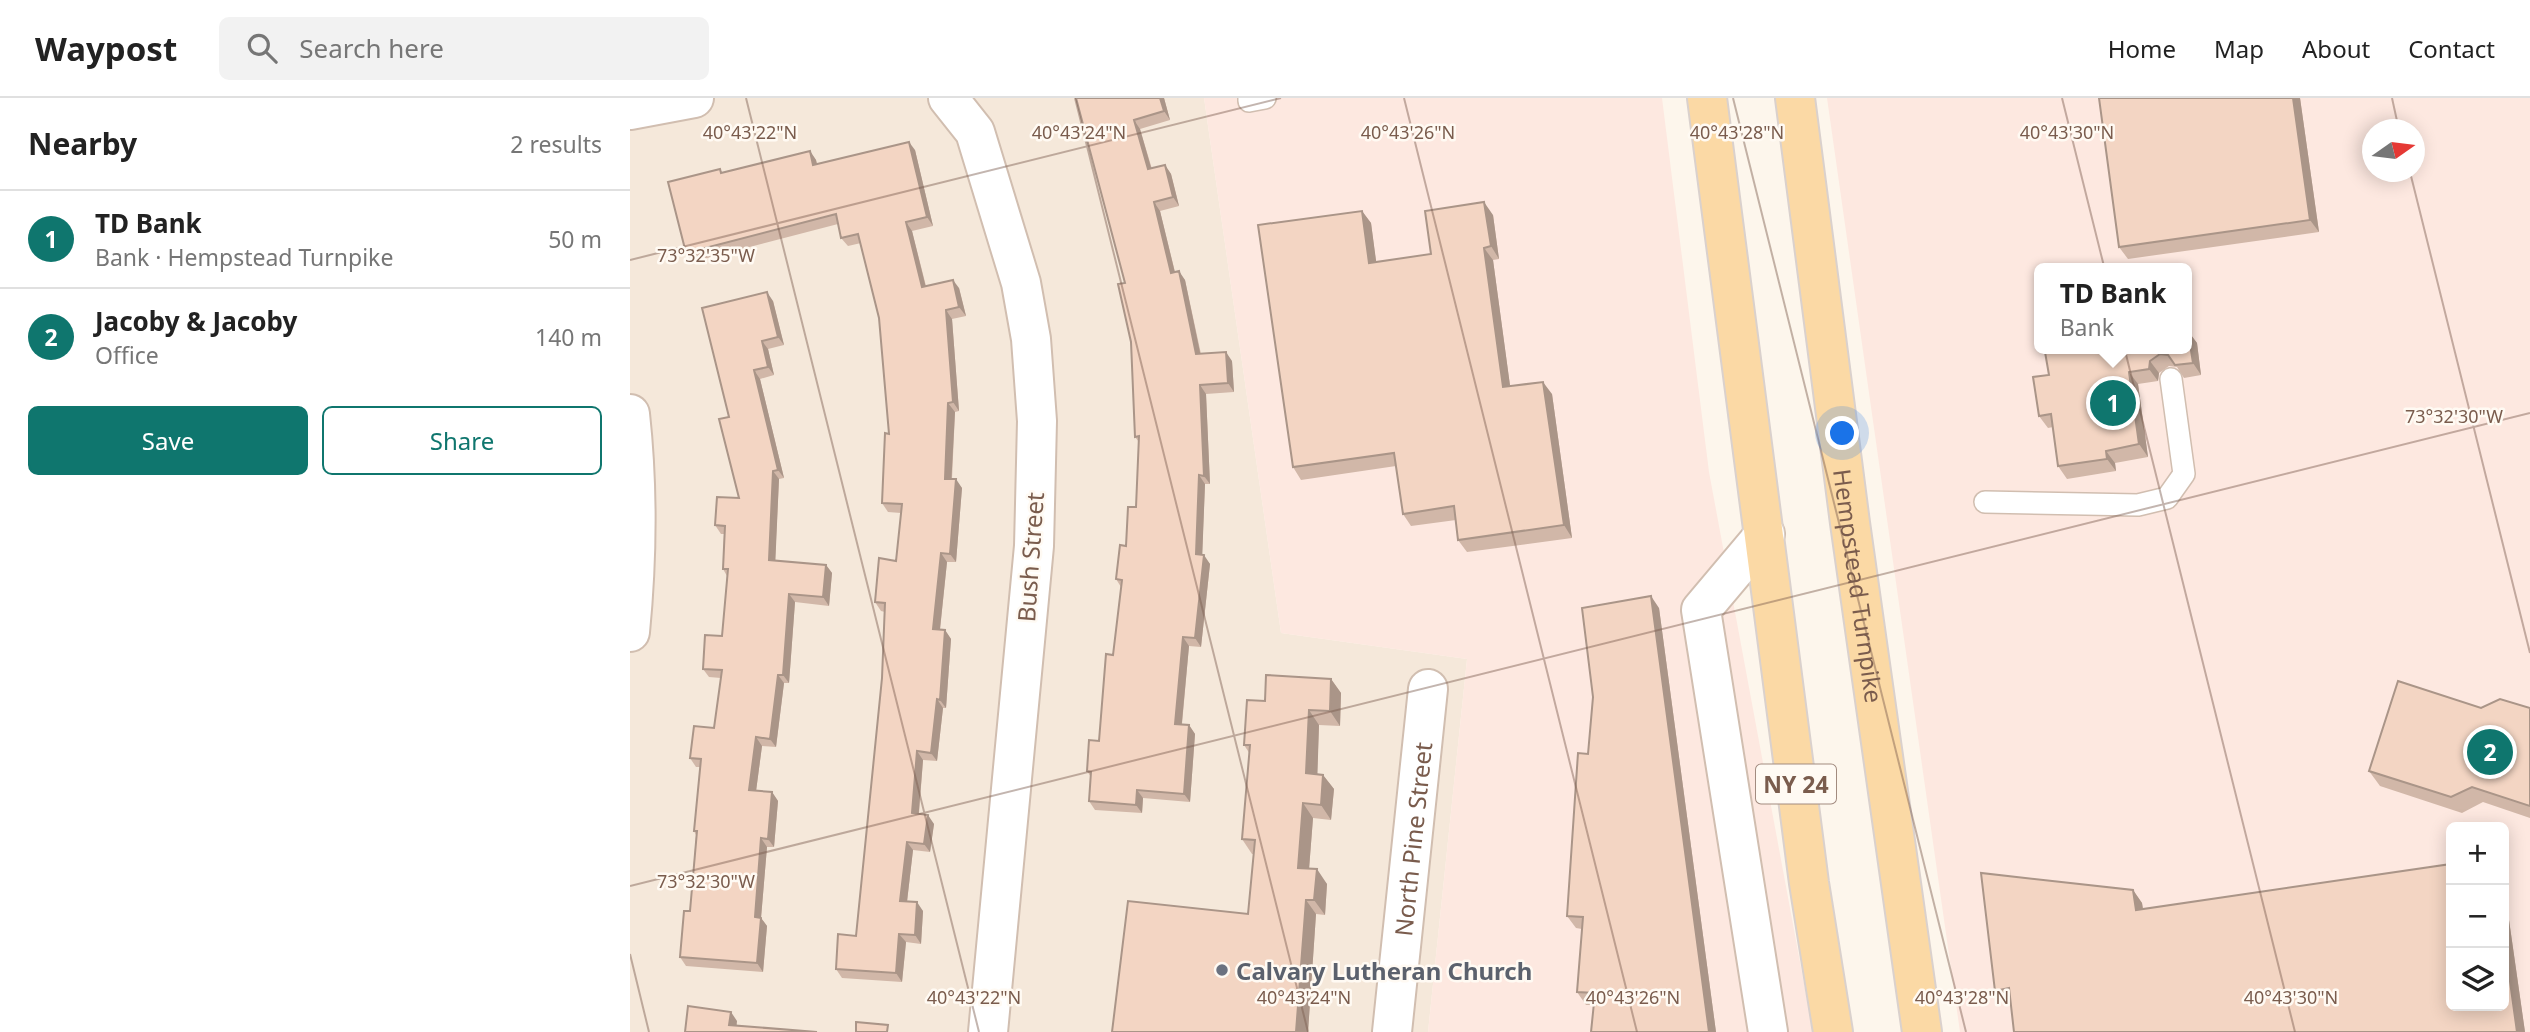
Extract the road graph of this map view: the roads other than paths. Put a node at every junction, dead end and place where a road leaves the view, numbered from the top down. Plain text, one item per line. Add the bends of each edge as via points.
1 (694, 98) edge
2 (947, 98) edge
3 (1248, 98) edge
4 (1265, 98) edge
5 (1707, 98) edge
6 (1794, 98) edge
7 (630, 110) edge
8 (2171, 379) edge
9 (630, 414) edge
10 (1985, 502) dead end
11 (1765, 534) junction
12 (630, 632) edge
13 (1428, 689) dead end
14 (1809, 883) junction
15 (988, 1032) edge
16 (1392, 1032) edge
17 (1768, 1032) edge
18 (1833, 1032) edge
19 (1847, 1032) edge
20 (1922, 1032) edge

1 - 7 street
2 - 15 street, Bush Street via 975,132 1021,283 1037,421 1034,546
3 - 4 lane
5 - 11 main road, NY 24
6 - 20 main road, Hempstead Turnpike
8 - 10 lane via 2184,474 2167,498 2138,505
9 - 12 street via 636,467
11 - 14 main road, NY 24
11 - 17 street via 1701,610
13 - 16 street, North Pine Street
14 - 18 main road, NY 24
14 - 19 main road

